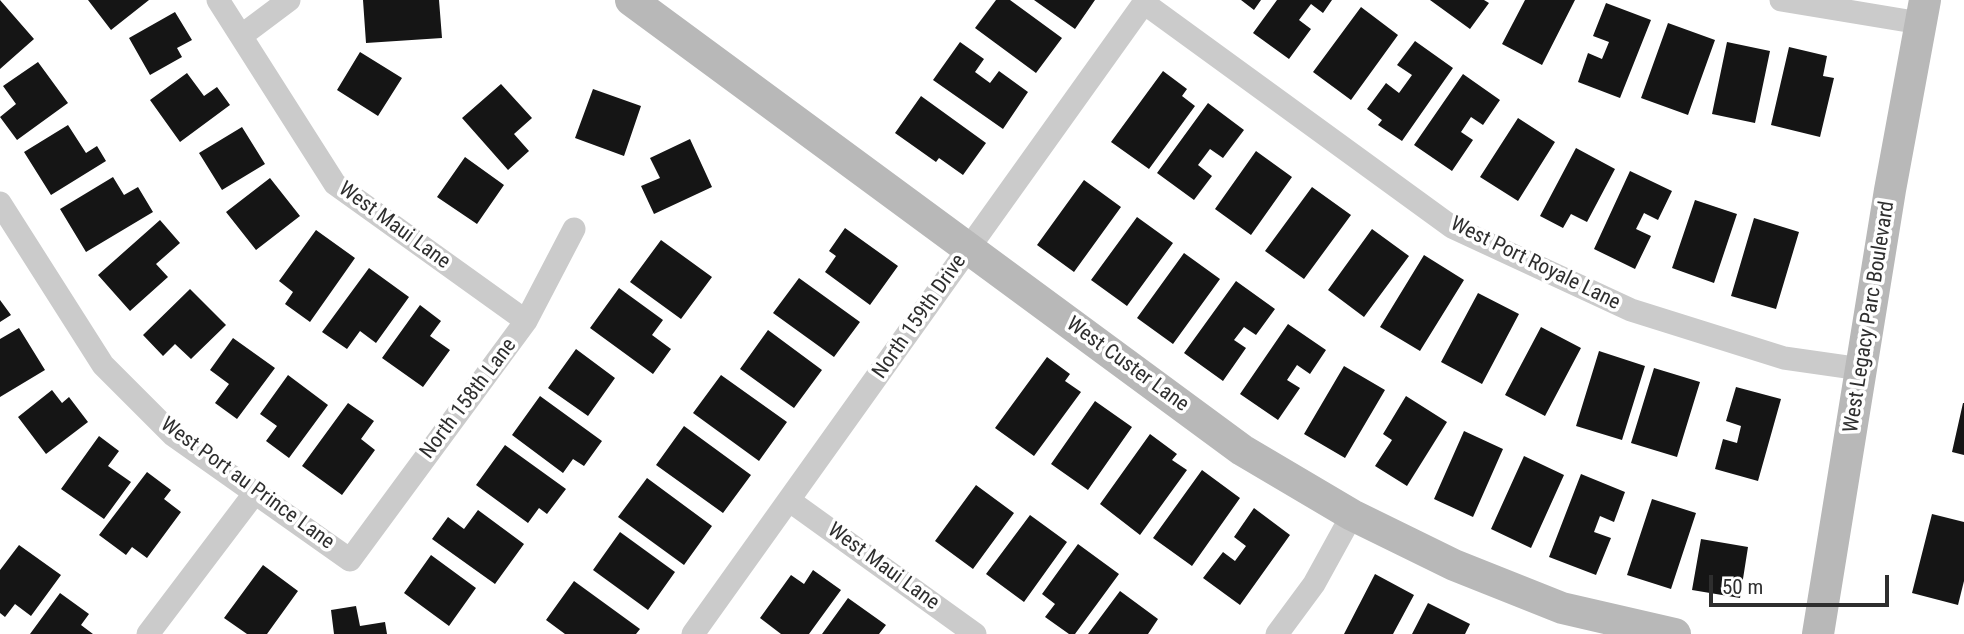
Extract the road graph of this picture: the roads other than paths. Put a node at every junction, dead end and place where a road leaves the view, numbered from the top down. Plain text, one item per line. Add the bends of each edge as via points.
1 (218, 0) edge
2 (289, 0) edge
3 (631, 0) edge
4 (1781, 0) edge
5 (1145, 1) edge
6 (1922, 11) edge
7 (241, 36) junction
8 (0, 203) edge
9 (574, 229) dead end
10 (968, 248) junction
11 (526, 321) junction
12 (1861, 369) junction
13 (254, 494) junction
14 (790, 501) junction
15 (1352, 514) junction
16 (349, 560) joint
17 (148, 634) edge
18 (692, 634) edge
19 (975, 634) edge
20 (1276, 634) edge
21 (1675, 634) edge
22 (1818, 634) edge

1 - 7 street, West Maui Lane
2 - 7 street
3 - 10 street, West Custer Lane
4 - 6 street
5 - 10 street, North 159th Drive
5 - 12 street, West Port Royale Lane via 1452,227 1631,310 1784,358
6 - 12 street, West Legacy Parc Boulevard
7 - 11 street, West Maui Lane via 335,184
8 - 13 street, West Port au Prince Lane via 103,365 173,435
9 - 11 street, North 158th Lane
10 - 14 street, North 159th Drive
10 - 15 street, West Custer Lane via 1242,450
11 - 16 street, North 158th Lane
12 - 22 street, West Legacy Parc Boulevard
13 - 16 street, West Port au Prince Lane
13 - 17 street
14 - 18 street, North 159th Drive
14 - 19 street, West Maui Lane
15 - 20 street via 1314,584
15 - 21 street, West Custer Lane via 1454,565 1562,608

